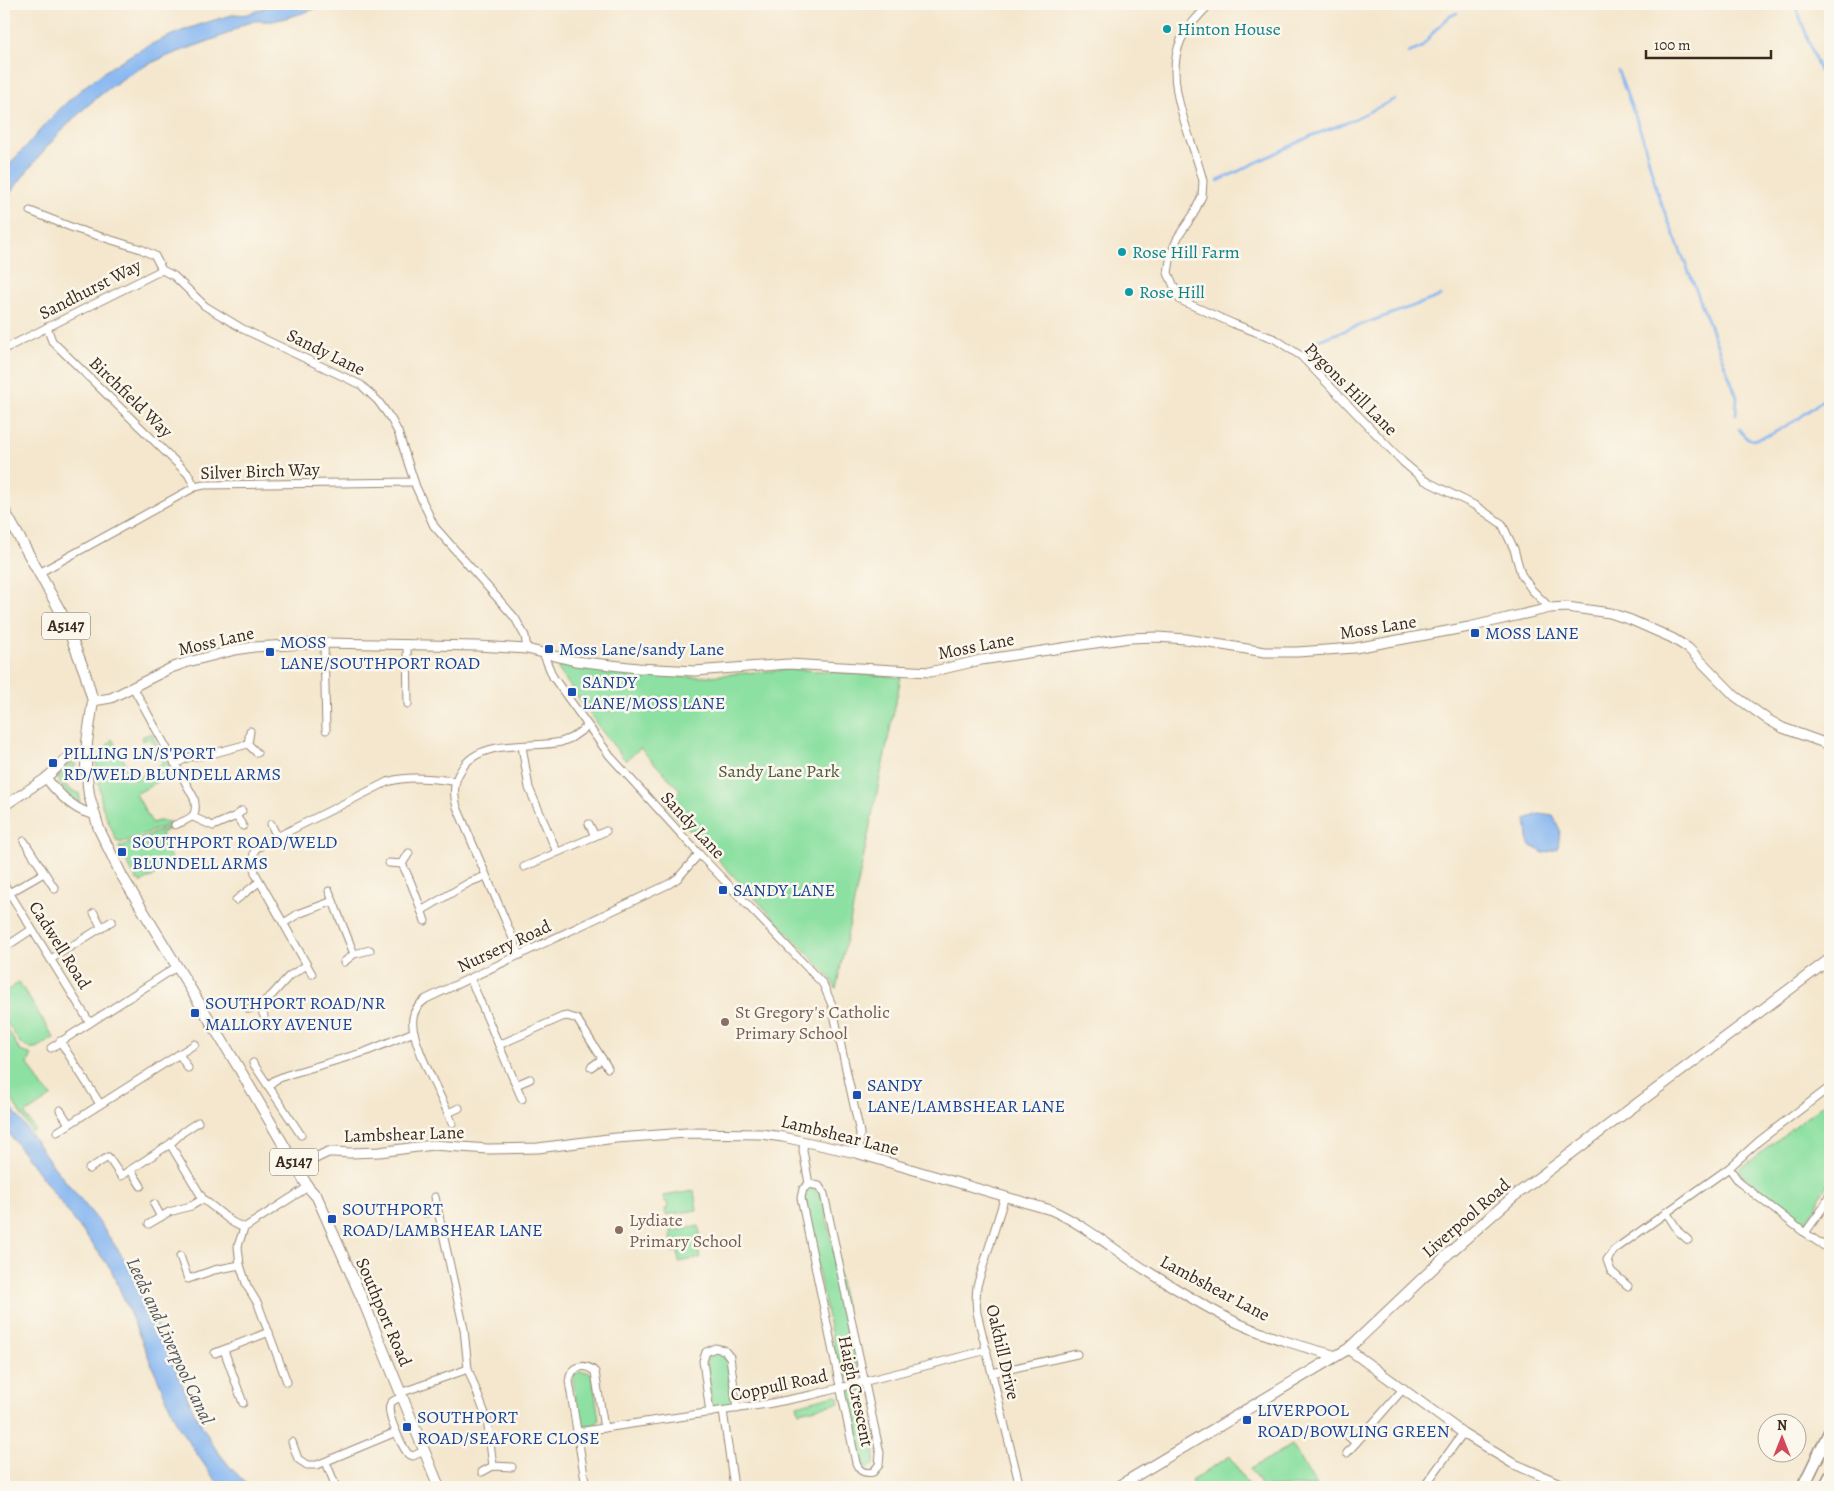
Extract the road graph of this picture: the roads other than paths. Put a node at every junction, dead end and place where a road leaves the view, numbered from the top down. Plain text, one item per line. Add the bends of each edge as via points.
1 (1210, 4) edge
2 (30, 211) dead end
3 (162, 270) junction
4 (47, 328) junction
5 (4, 349) edge
6 (414, 482) junction
7 (195, 487) junction
8 (5, 517) edge
9 (38, 573) junction
10 (1550, 608) junction
11 (324, 643) junction
12 (407, 644) junction
13 (527, 649) junction
14 (543, 653) junction
15 (134, 688) junction
16 (93, 700) junction
17 (408, 704) dead end
18 (588, 726) junction
19 (326, 730) dead end
20 (250, 731) dead end
21 (248, 744) junction
22 (1830, 745) edge
23 (522, 746) junction
24 (87, 752) junction
25 (257, 753) dead end
26 (175, 764) junction
27 (46, 778) junction
28 (456, 780) junction
29 (4, 806) edge
30 (94, 814) junction
31 (193, 816) junction
32 (271, 824) dead end
33 (589, 824) dead end
34 (175, 825) dead end
35 (243, 826) dead end
36 (606, 831) dead end
37 (595, 836) junction
38 (277, 837) junction
39 (24, 842) dead end
40 (558, 852) junction
41 (409, 853) dead end
42 (699, 854) junction
43 (389, 862) dead end
44 (402, 864) junction
45 (524, 867) dead end
46 (44, 873) junction
47 (486, 876) junction
48 (259, 882) junction
49 (4, 884) edge
50 (55, 889) dead end
51 (329, 891) dead end
52 (9, 893) junction
53 (236, 900) dead end
54 (333, 901) junction
55 (422, 911) junction
56 (94, 913) dead end
57 (112, 921) dead end
58 (425, 921) dead end
59 (284, 923) junction
60 (102, 928) junction
61 (31, 930) junction
62 (4, 948) edge
63 (370, 950) dead end
64 (354, 954) junction
65 (520, 955) junction
66 (51, 959) junction
67 (1830, 960) edge
68 (344, 962) dead end
69 (307, 965) junction
70 (178, 966) junction
71 (312, 974) dead end
72 (470, 978) junction
73 (258, 1005) junction
74 (249, 1009) dead end
75 (264, 1016) dead end
76 (90, 1023) junction
77 (414, 1032) junction
78 (60, 1041) junction
79 (195, 1044) dead end
80 (499, 1045) junction
81 (51, 1048) dead end
82 (179, 1054) junction
83 (602, 1059) junction
84 (254, 1063) dead end
85 (591, 1067) dead end
86 (188, 1068) dead end
87 (608, 1068) dead end
88 (530, 1079) dead end
89 (516, 1084) junction
90 (268, 1086) junction
91 (1830, 1087) edge
92 (522, 1099) dead end
93 (100, 1104) junction
94 (459, 1108) dead end
95 (60, 1110) dead end
96 (448, 1113) junction
97 (198, 1122) dead end
98 (452, 1123) dead end
99 (68, 1124) junction
100 (56, 1132) dead end
101 (301, 1136) dead end
102 (804, 1142) junction
103 (170, 1144) junction
104 (859, 1154) junction
105 (297, 1167) junction
106 (1729, 1168) junction
107 (89, 1169) dead end
108 (131, 1170) junction
109 (809, 1184) junction
110 (141, 1186) dead end
111 (308, 1187) junction
112 (1830, 1194) edge
113 (1005, 1196) junction
114 (436, 1197) dead end
115 (203, 1199) junction
116 (154, 1204) dead end
117 (438, 1211) junction
118 (1666, 1212) junction
119 (425, 1213) dead end
120 (161, 1217) junction
121 (149, 1224) dead end
122 (244, 1228) junction
123 (1805, 1233) junction
124 (1688, 1240) dead end
125 (1830, 1250) edge
126 (180, 1256) dead end
127 (240, 1265) junction
128 (1628, 1286) dead end
129 (269, 1332) junction
130 (1348, 1349) junction
131 (224, 1350) junction
132 (987, 1350) junction
133 (216, 1353) dead end
134 (1077, 1354) dead end
135 (1337, 1356) junction
136 (468, 1369) junction
137 (992, 1373) junction
138 (287, 1382) dead end
139 (864, 1382) junction
140 (840, 1387) junction
141 (1404, 1388) junction
142 (401, 1395) junction
143 (243, 1403) dead end
144 (737, 1409) junction
145 (723, 1411) junction
146 (710, 1413) junction
147 (604, 1428) junction
148 (1830, 1431) edge
149 (396, 1432) junction
150 (577, 1432) junction
151 (1463, 1433) junction
152 (1348, 1436) dead end
153 (292, 1442) dead end
154 (1356, 1443) junction
155 (424, 1452) junction
156 (1347, 1453) dead end
157 (326, 1462) junction
158 (493, 1466) junction
159 (512, 1467) dead end
160 (482, 1472) dead end
161 (1830, 1477) edge
162 (336, 1487) edge
163 (439, 1487) edge
164 (586, 1487) edge
165 (734, 1487) edge
166 (1020, 1487) edge
167 (1118, 1487) edge
168 (1424, 1487) edge
169 (1567, 1487) edge
170 (1803, 1487) edge
171 (1825, 1487) edge

1 - 10 street, Pygons Hill Lane via 1181,39 1176,57 1174,80 1203,181 1202,196 1171,254 1168,273 1180,300 1275,339 1301,356 1424,480 1476,506 1502,524 1521,574
2 - 3 street, Sandy Lane via 141,249 155,256
3 - 4 street, Sandhurst Way
3 - 6 street, Sandy Lane via 174,276 205,306 243,329 361,385 391,419
4 - 5 street, Sandhurst Way
4 - 7 street, Birchfield Way via 52,341 188,474
6 - 7 street, Silver Birch Way
6 - 13 street, Sandy Lane via 434,526 515,618 525,636
7 - 9 street, Silver Birch Way
8 - 9 main road, Southport Road / A5147
9 - 16 main road, Southport Road / A5147 via 62,616
10 - 14 street, Moss Lane via 1469,628 1355,648 1265,652 1195,640 1129,638 980,660 930,672 788,664 695,671 582,662
10 - 22 street, Moss Lane via 1602,612 1655,629 1688,648 1735,696 1766,719
11 - 12 street, Moss Lane
11 - 15 street, Moss Lane via 254,647 204,657 172,668
11 - 19 street
12 - 13 street, Moss Lane
12 - 17 street
13 - 14 street, Moss Lane
14 - 18 street, Sandy Lane via 553,677
15 - 16 street, Moss Lane via 107,699
15 - 26 street
16 - 24 main road, Southport Road / A5147
18 - 23 street via 561,742
18 - 42 street, Sandy Lane via 610,756
20 - 21 street
21 - 25 street
21 - 26 street via 189,757
23 - 28 street via 494,748 475,754 462,767
23 - 40 street via 529,788
24 - 27 street via 72,754
24 - 30 main road, Southport Road / A5147 via 87,781
26 - 31 street via 194,798 196,811
27 - 29 street
27 - 30 street via 82,811
28 - 38 street via 421,777 387,782
28 - 47 street via 457,807
30 - 70 main road, Southport Road / A5147 via 114,861
31 - 34 street
31 - 35 street via 213,826 239,813
32 - 38 street
33 - 37 street
36 - 37 street
37 - 40 street
38 - 48 street via 258,846 253,853 253,866
39 - 46 street
40 - 45 street
41 - 44 street
42 - 65 street, Nursery Road via 669,884
42 - 104 street, Sandy Lane via 827,990 860,1133
43 - 44 street
44 - 55 street
46 - 50 street
46 - 52 street
47 - 55 street
47 - 65 street
48 - 53 street
48 - 59 street
49 - 52 street, Cadwell Road
51 - 54 street
52 - 61 street, Cadwell Road
54 - 59 street
54 - 64 street
55 - 58 street
56 - 60 street
57 - 60 street
59 - 69 street
60 - 66 street
61 - 62 street
61 - 66 street, Cadwell Road
63 - 64 street
64 - 68 street
65 - 72 street, Nursery Road
66 - 76 street, Cadwell Road
67 - 130 main road, Liverpool Road via 1513,1197
69 - 71 street
69 - 73 street via 289,976
70 - 76 street
70 - 105 main road, Southport Road / A5147
72 - 77 street, Nursery Road via 420,1004 413,1017
72 - 80 street
73 - 74 street
73 - 75 street
76 - 78 street
77 - 90 street via 373,1049 287,1075
77 - 96 street
78 - 81 street
78 - 93 street
79 - 82 street
80 - 83 street via 567,1016 578,1019
80 - 89 street
82 - 86 street
82 - 93 street
83 - 85 street
83 - 87 street
84 - 90 street
88 - 89 street
89 - 92 street
90 - 101 street
91 - 106 street
93 - 99 street
94 - 96 street
95 - 99 street
96 - 98 street
97 - 103 street
99 - 100 street
102 - 104 street, Lambshear Lane
102 - 105 street, Lambshear Lane via 770,1134 709,1132 616,1138 538,1148 433,1145 379,1152 328,1152
102 - 109 street, Haigh Crescent
103 - 108 street
103 - 115 street
104 - 113 street, Lambshear Lane
105 - 111 main road, Southport Road / A5147
106 - 118 street
106 - 123 street via 1740,1183
107 - 108 street via 108,1157 121,1176
108 - 110 street
109 - 139 street, Haigh Crescent via 819,1186 824,1194
109 - 140 street, Haigh Crescent via 802,1189 801,1198
111 - 122 street
111 - 142 main road, Southport Road / A5147 via 317,1197
112 - 123 street
113 - 132 street, Oakhill Drive via 976,1293 977,1313
113 - 135 street, Lambshear Lane via 1051,1210 1076,1222 1142,1268 1238,1323
114 - 117 street
115 - 120 street
115 - 122 street
116 - 120 street
117 - 119 street
117 - 136 street via 464,1329
118 - 124 street
118 - 128 street via 1614,1250 1607,1260 1611,1271
120 - 121 street
122 - 127 street via 238,1246
123 - 125 street
126 - 127 street via 188,1279
127 - 129 street
129 - 131 street
129 - 138 street
130 - 135 main road, Liverpool Road
130 - 141 street
131 - 133 street
131 - 143 street
132 - 137 street, Oakhill Drive
132 - 139 street, Coppull Road
134 - 137 street
135 - 167 main road, Liverpool Road
136 - 142 street
136 - 158 street via 486,1418
137 - 166 street, Oakhill Drive
139 - 140 street, Coppull Road
139 - 140 street, Haigh Crescent via 880,1453 879,1465 873,1472 863,1472 856,1463
140 - 144 street, Coppull Road
141 - 151 street
141 - 154 street
142 - 149 street via 391,1402 390,1408
142 - 155 main road, Southport Road / A5147
144 - 145 street, Coppull Road
144 - 146 street via 730,1357 724,1350 715,1348 706,1352 703,1361
145 - 146 street, Coppull Road
145 - 165 street
146 - 147 street, Coppull Road
147 - 150 street, Coppull Road
147 - 150 street via 597,1376 589,1367 581,1366 574,1369 569,1381
148 - 170 highway
149 - 155 street via 408,1454 413,1456
149 - 157 street
150 - 164 street
151 - 168 street
151 - 169 street via 1512,1464
152 - 154 street
153 - 157 street via 298,1459 307,1465
154 - 156 street
155 - 163 main road, Southport Road / A5147
157 - 162 street
158 - 159 street
158 - 160 street
161 - 171 highway

